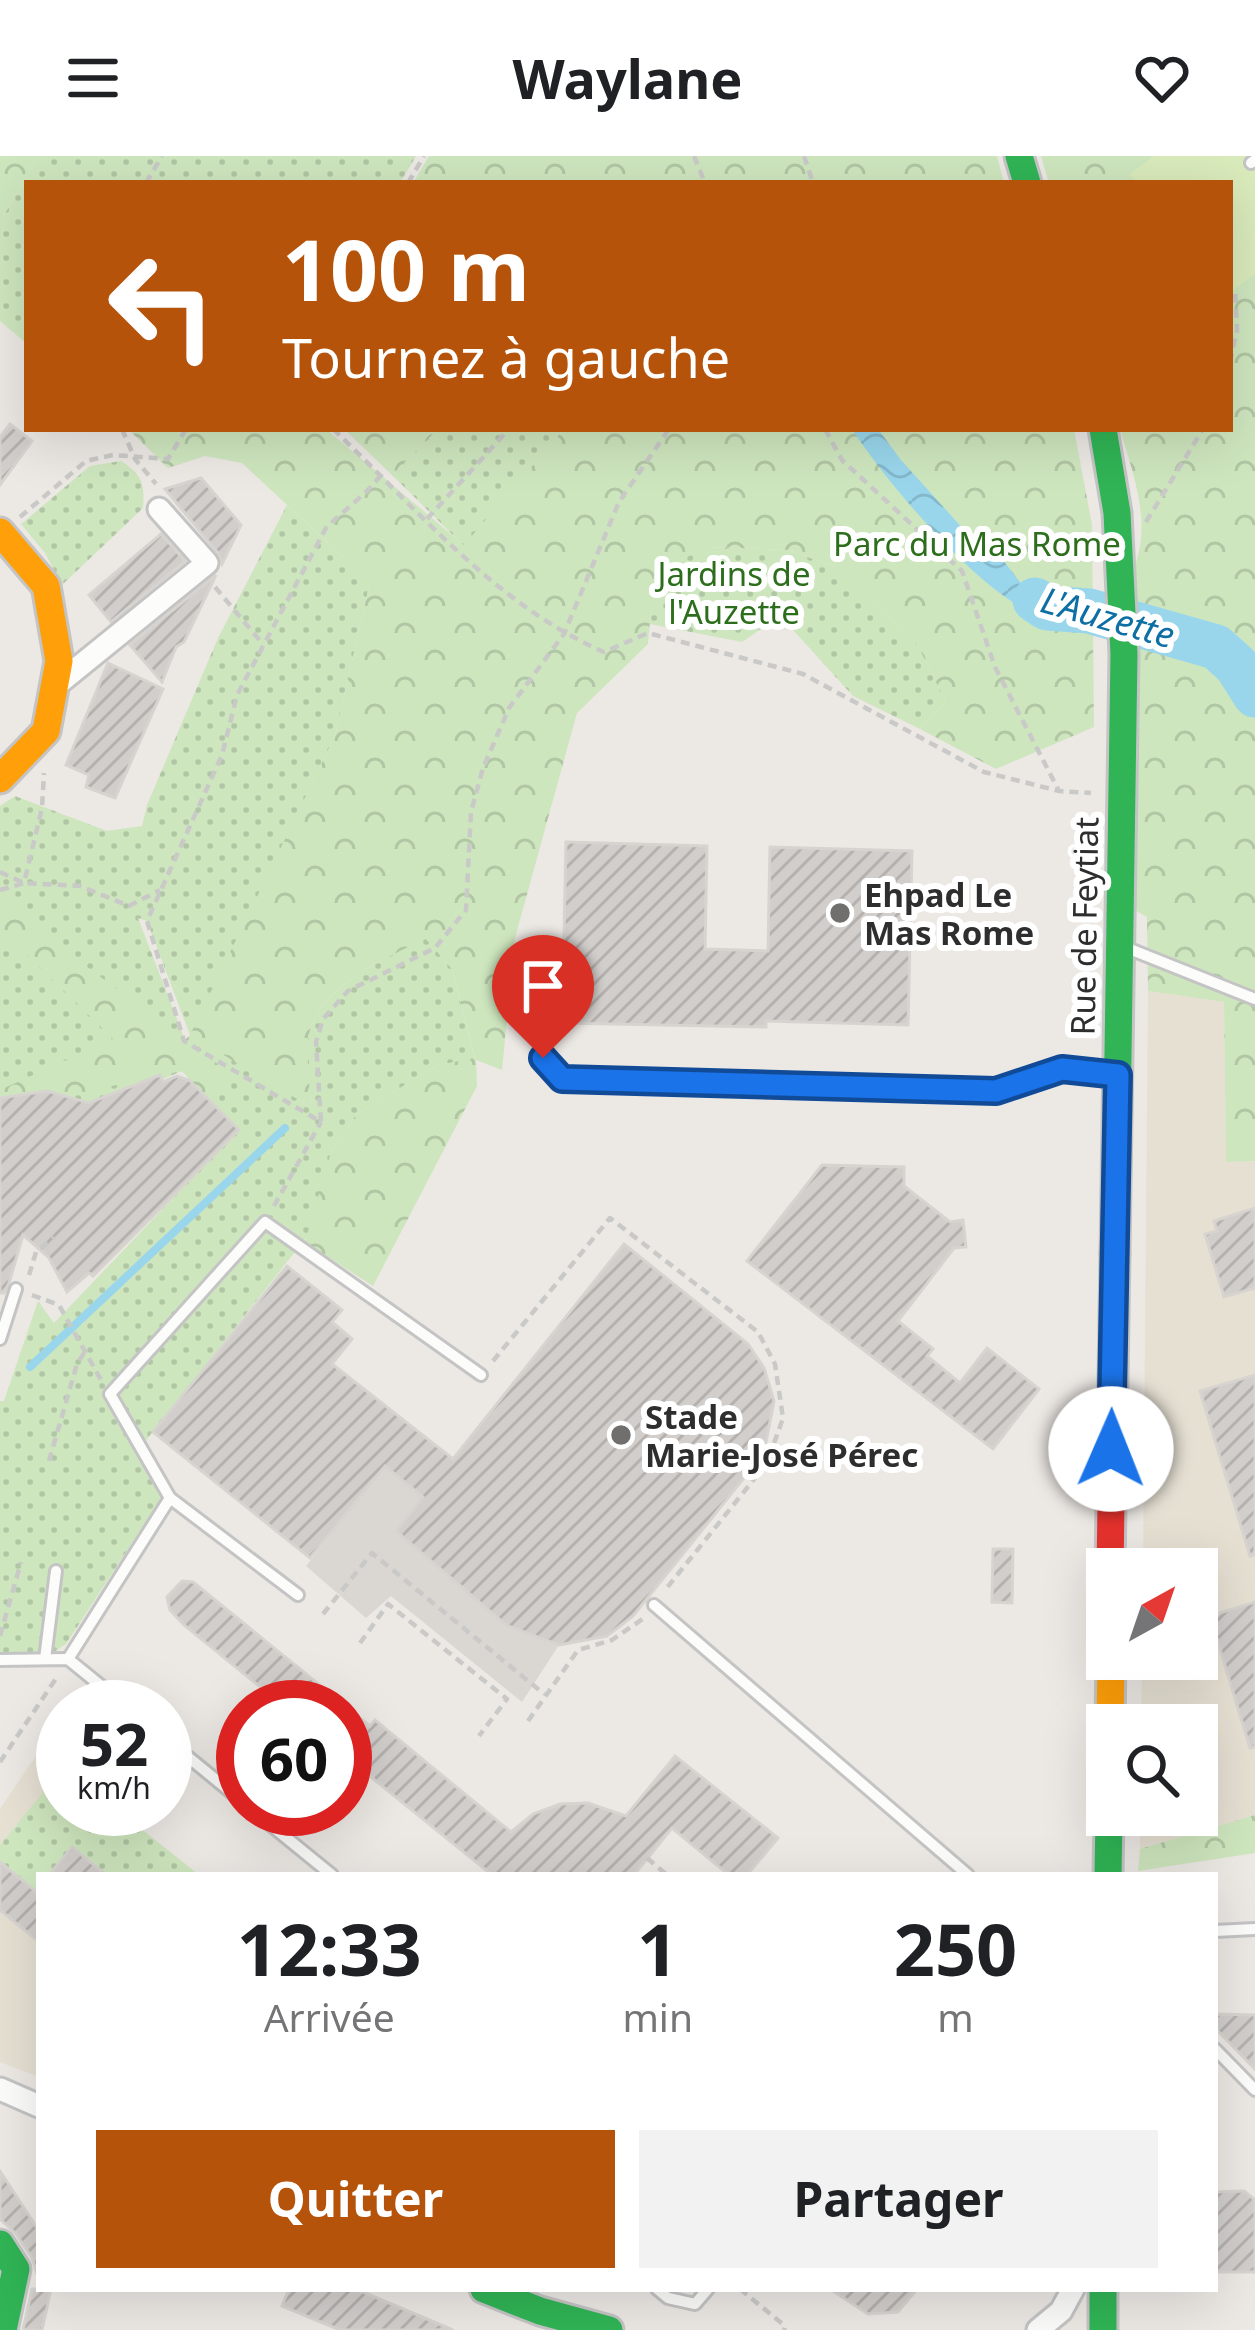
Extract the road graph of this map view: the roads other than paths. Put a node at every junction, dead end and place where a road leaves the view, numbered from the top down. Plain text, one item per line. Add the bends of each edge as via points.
1 (1104, 432) edge
2 (159, 509) road end
3 (1, 533) edge
4 (54, 687) junction
5 (0, 778) edge
6 (1119, 945) junction
7 (545, 955) dead end
8 (1255, 999) edge
9 (1118, 1075) junction
10 (16, 1289) dead end
11 (0, 1339) edge
12 (481, 1376) road end
13 (170, 1498) junction
14 (1110, 1548) edge
15 (56, 1571) dead end
16 (298, 1594) dead end
17 (654, 1605) road end
18 (45, 1659) junction
19 (68, 1659) junction
20 (0, 1660) edge
21 (94, 1680) edge
22 (192, 1760) edge
23 (216, 1780) edge
24 (284, 1836) edge
25 (1109, 1836) edge
26 (328, 1872) edge
27 (965, 1872) edge
28 (1108, 1872) edge
29 (1255, 1929) edge
30 (1218, 1930) edge
31 (1218, 2052) edge
32 (0, 2090) edge
33 (1255, 2090) edge
34 (36, 2105) edge
35 (0, 2244) edge
36 (489, 2292) edge
37 (661, 2292) edge
38 (706, 2292) edge
39 (1071, 2292) edge
40 (1103, 2292) edge
41 (534, 2320) edge
42 (3, 2330) edge
43 (609, 2330) edge
44 (1038, 2330) edge
45 (1103, 2330) edge

1 - 6 main road, Rue de Feytiat via 1123,556
2 - 4 street via 207,563
3 - 4 main road via 46,586 58,661
4 - 5 main road via 46,731
6 - 8 lane
6 - 9 main road, Rue de Feytiat
7 - 9 lane via 543,1058 562,1079 996,1091 1062,1069
9 - 14 main road, Rue de Feytiat
10 - 11 lane
12 - 13 lane via 265,1222 110,1394
13 - 16 lane
13 - 19 lane
15 - 18 lane
17 - 27 lane
18 - 19 lane
18 - 20 lane
19 - 21 lane
22 - 23 lane
24 - 26 lane
25 - 28 main road
29 - 30 lane
31 - 33 lane
32 - 34 street
35 - 42 main road via 16,2269
36 - 41 main road
37 - 38 lane via 695,2305
39 - 44 street
40 - 45 main road
41 - 43 main road

